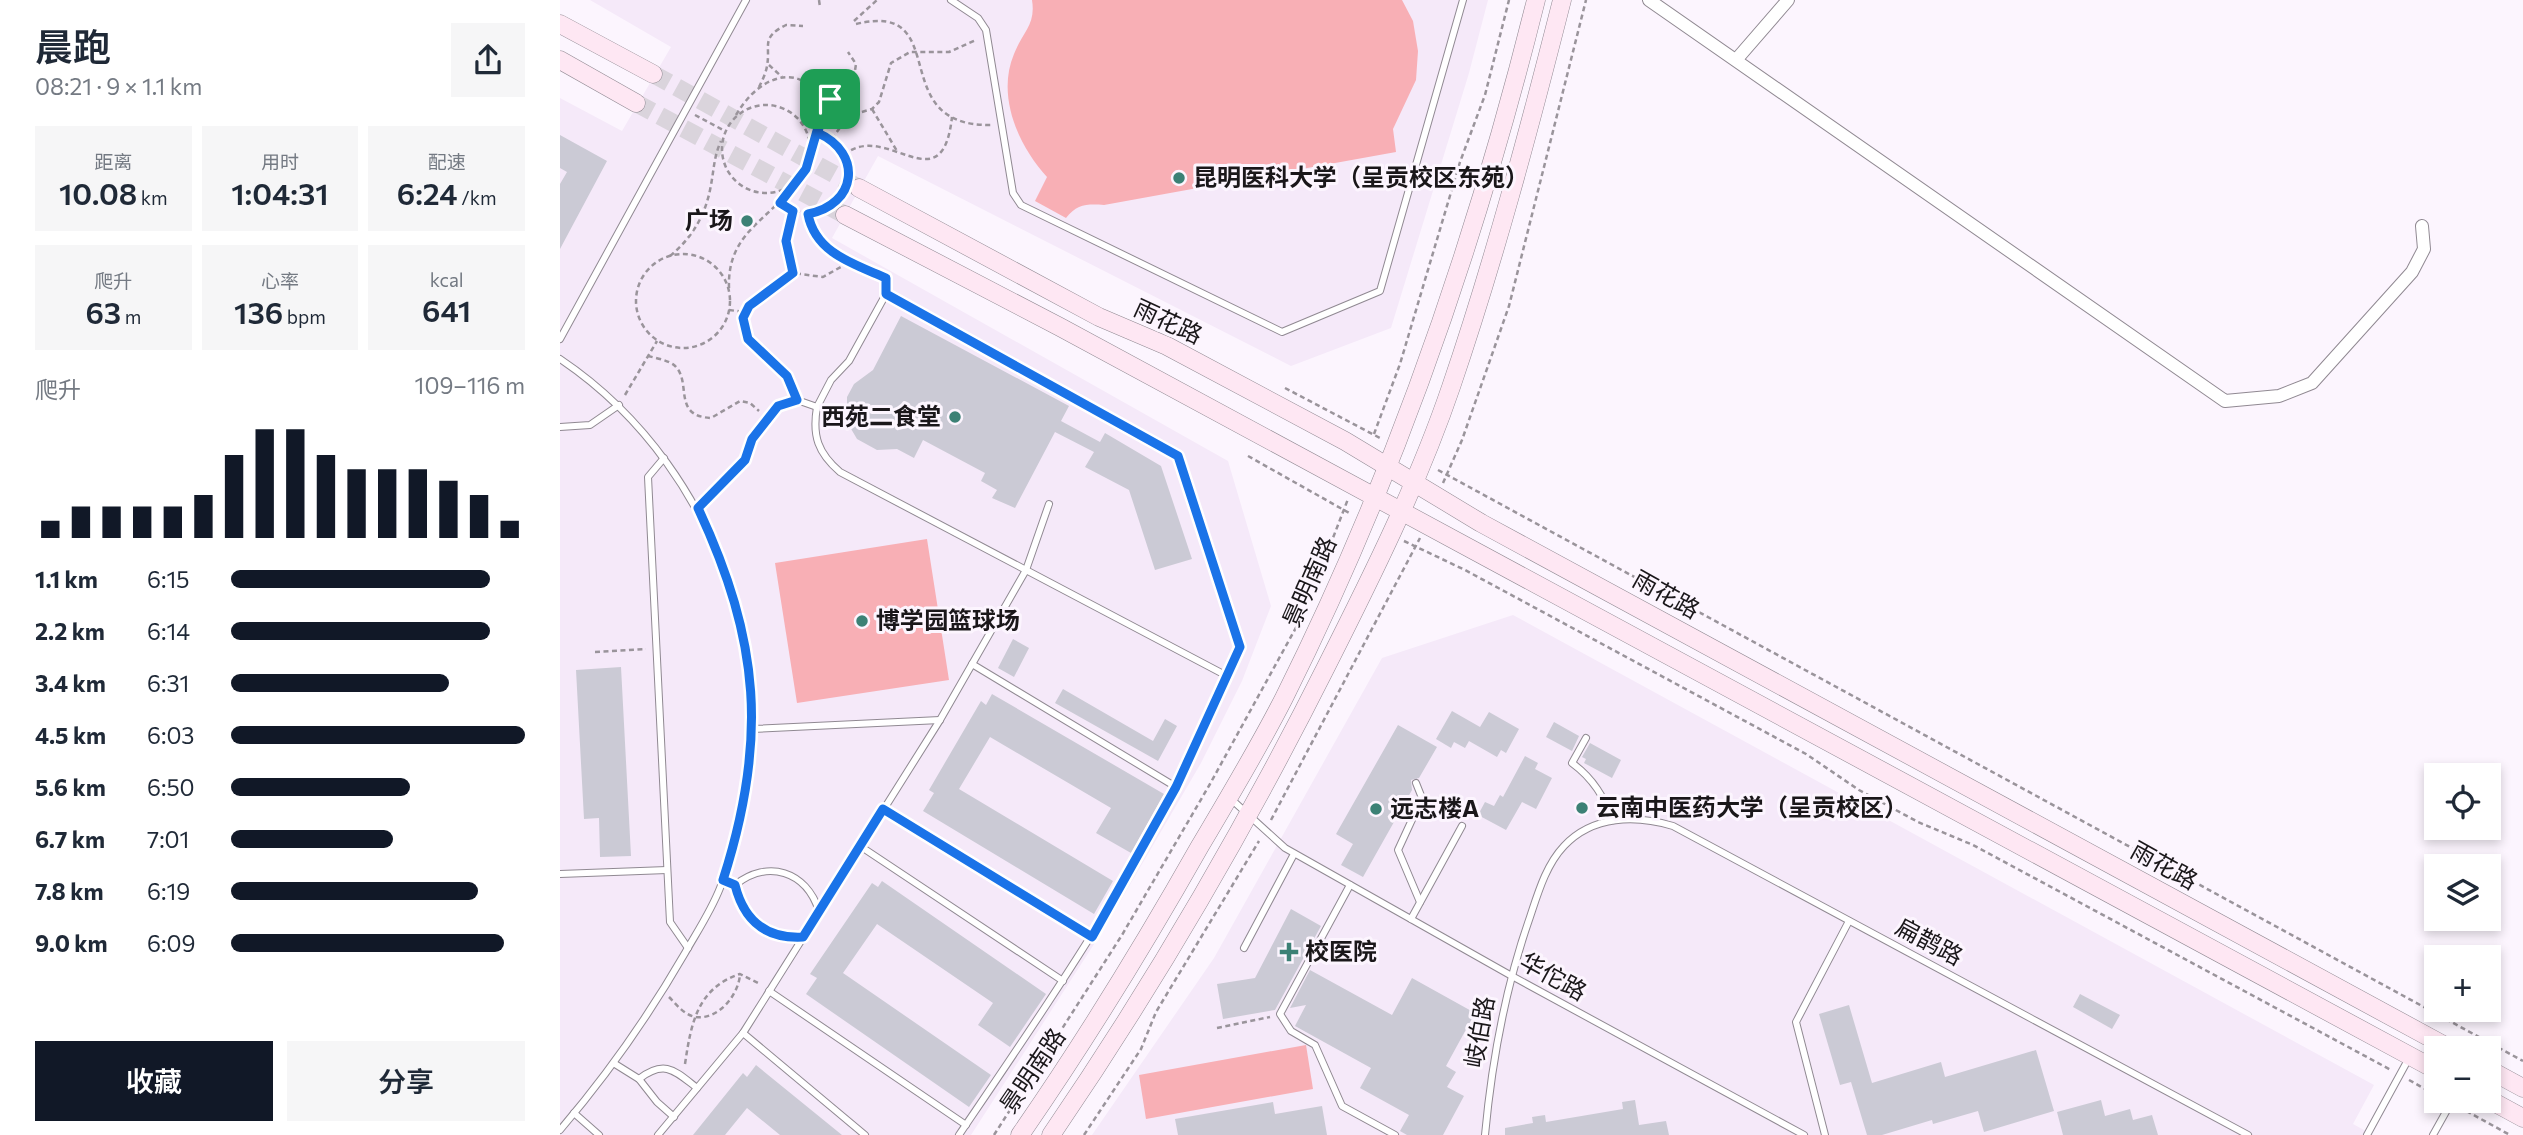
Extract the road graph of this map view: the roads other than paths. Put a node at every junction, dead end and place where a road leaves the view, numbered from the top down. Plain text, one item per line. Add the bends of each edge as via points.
1 (746, 0) edge
2 (951, 0) edge
3 (1463, 0) edge
4 (1536, 0) edge
5 (1562, 0) edge
6 (1649, 0) edge
7 (1788, 0) edge
8 (560, 24) edge
9 (560, 60) edge
10 (1736, 60) junction
11 (653, 74) tunnel mouth
12 (636, 103) tunnel mouth
13 (853, 186) tunnel mouth
14 (840, 209) tunnel mouth
15 (2422, 226) dead end
16 (560, 340) edge
17 (560, 359) edge
18 (619, 405) junction
19 (817, 407) junction
20 (560, 427) edge
21 (664, 458) junction
22 (1386, 466) junction
23 (1412, 482) junction
24 (1373, 498) junction
25 (1049, 504) dead end
26 (698, 508) junction
27 (1399, 512) junction
28 (1026, 570) junction
29 (972, 664) junction
30 (1228, 677) junction
31 (940, 720) junction
32 (752, 729) junction
33 (1586, 738) dead end
34 (1416, 783) dead end
35 (1176, 787) junction
36 (1229, 797) junction
37 (883, 809) junction
38 (1248, 815) junction
39 (1614, 820) junction
40 (1462, 826) dead end
41 (1584, 830) joint
42 (860, 846) junction
43 (1294, 853) junction
44 (667, 870) junction
45 (560, 874) edge
46 (723, 880) junction
47 (735, 885) junction
48 (1350, 885) junction
49 (1420, 902) junction
50 (819, 911) junction
51 (1410, 919) junction
52 (1849, 921) junction
53 (803, 937) junction
54 (1092, 937) junction
55 (688, 948) junction
56 (1244, 948) dead end
57 (1510, 975) junction
58 (1063, 981) junction
59 (769, 991) junction
60 (743, 1033) junction
61 (2427, 1036) edge
62 (2410, 1056) junction
63 (2424, 1064) edge
64 (615, 1065) junction
65 (2501, 1076) edge
66 (639, 1079) junction
67 (697, 1088) junction
68 (2523, 1088) edge
69 (2501, 1106) edge
70 (575, 1113) junction
71 (2445, 1113) edge
72 (674, 1117) junction
73 (2523, 1118) edge
74 (966, 1125) junction
75 (560, 1130) edge
76 (599, 1135) edge
77 (659, 1135) edge
78 (865, 1135) edge
79 (959, 1135) edge
80 (1020, 1135) edge
81 (1051, 1135) edge
82 (1395, 1135) edge
83 (1485, 1135) edge
84 (1804, 1135) edge
85 (1825, 1135) edge
86 (2248, 1135) edge
87 (2367, 1135) edge
88 (2433, 1135) edge

1 - 16 lane
2 - 3 lane via 978,19 987,38 1013,192 1021,205 1287,331 1380,291
4 - 22 street, 景明南路 via 1472,231 1423,377
5 - 23 street, 景明南路 via 1450,388
6 - 10 street
7 - 10 street
8 - 11 street
9 - 12 street
10 - 15 street via 2225,401 2279,396 2312,383 2412,272 2424,249
13 - 22 street, 雨花路 via 1100,317 1167,346
14 - 24 street, 雨花路
17 - 18 lane
18 - 20 lane via 590,425
18 - 21 lane
19 - 26 lane via 797,400 778,406 752,439 745,460
19 - 28 lane via 817,445 840,472
19 - 30 lane via 886,294 1178,456 1240,647
21 - 26 lane
21 - 44 lane via 648,477
22 - 23 street, 雨花路
22 - 24 street, 景明南路
23 - 27 street, 景明南路
23 - 61 street, 雨花路
24 - 27 street, 雨花路
24 - 36 street, 景明南路 via 1284,698
25 - 28 lane
26 - 32 lane via 734,596 746,652
27 - 38 street, 景明南路 via 1368,583
27 - 62 street, 雨花路
28 - 29 lane
28 - 30 lane
29 - 31 lane
29 - 35 lane
30 - 35 lane
31 - 32 lane
31 - 37 lane
32 - 46 lane via 751,766 740,827
33 - 39 lane via 1572,763 1601,793
34 - 49 lane via 1422,798 1398,850
35 - 54 lane
36 - 38 lane, 华佗路
36 - 80 street, 景明南路 via 1143,946
37 - 42 lane
37 - 54 lane
38 - 43 lane, 华佗路
38 - 81 street, 景明南路 via 1165,959
39 - 41 lane, 扁鹊路
39 - 52 lane, 扁鹊路 via 1648,819 1673,826
40 - 49 lane
41 - 57 lane, 岐伯路 via 1552,862
42 - 50 lane
42 - 58 lane
43 - 48 lane, 华佗路
43 - 56 lane
44 - 45 lane
44 - 55 lane via 670,922
46 - 47 lane
46 - 55 lane
47 - 50 lane via 762,870 785,872 805,884
47 - 53 lane via 746,915 758,926 779,936
48 - 51 lane, 华佗路
48 - 82 lane via 1280,1014 1291,1031 1315,1045 1342,1106
49 - 51 lane
50 - 53 lane
51 - 57 lane, 华佗路
52 - 85 lane via 1796,1022
52 - 86 lane, 扁鹊路
53 - 59 lane
54 - 58 lane
55 - 64 lane
57 - 83 lane, 岐伯路
57 - 84 lane, 华佗路
58 - 74 lane
59 - 60 lane
59 - 74 lane
60 - 67 lane
60 - 78 lane
62 - 63 street, 雨花路
62 - 87 lane
64 - 66 lane
64 - 70 lane
65 - 68 street
66 - 67 lane via 653,1068 666,1068
66 - 72 lane
67 - 72 lane
69 - 73 street
70 - 75 lane
70 - 76 lane
71 - 88 lane
72 - 77 lane
74 - 79 lane

